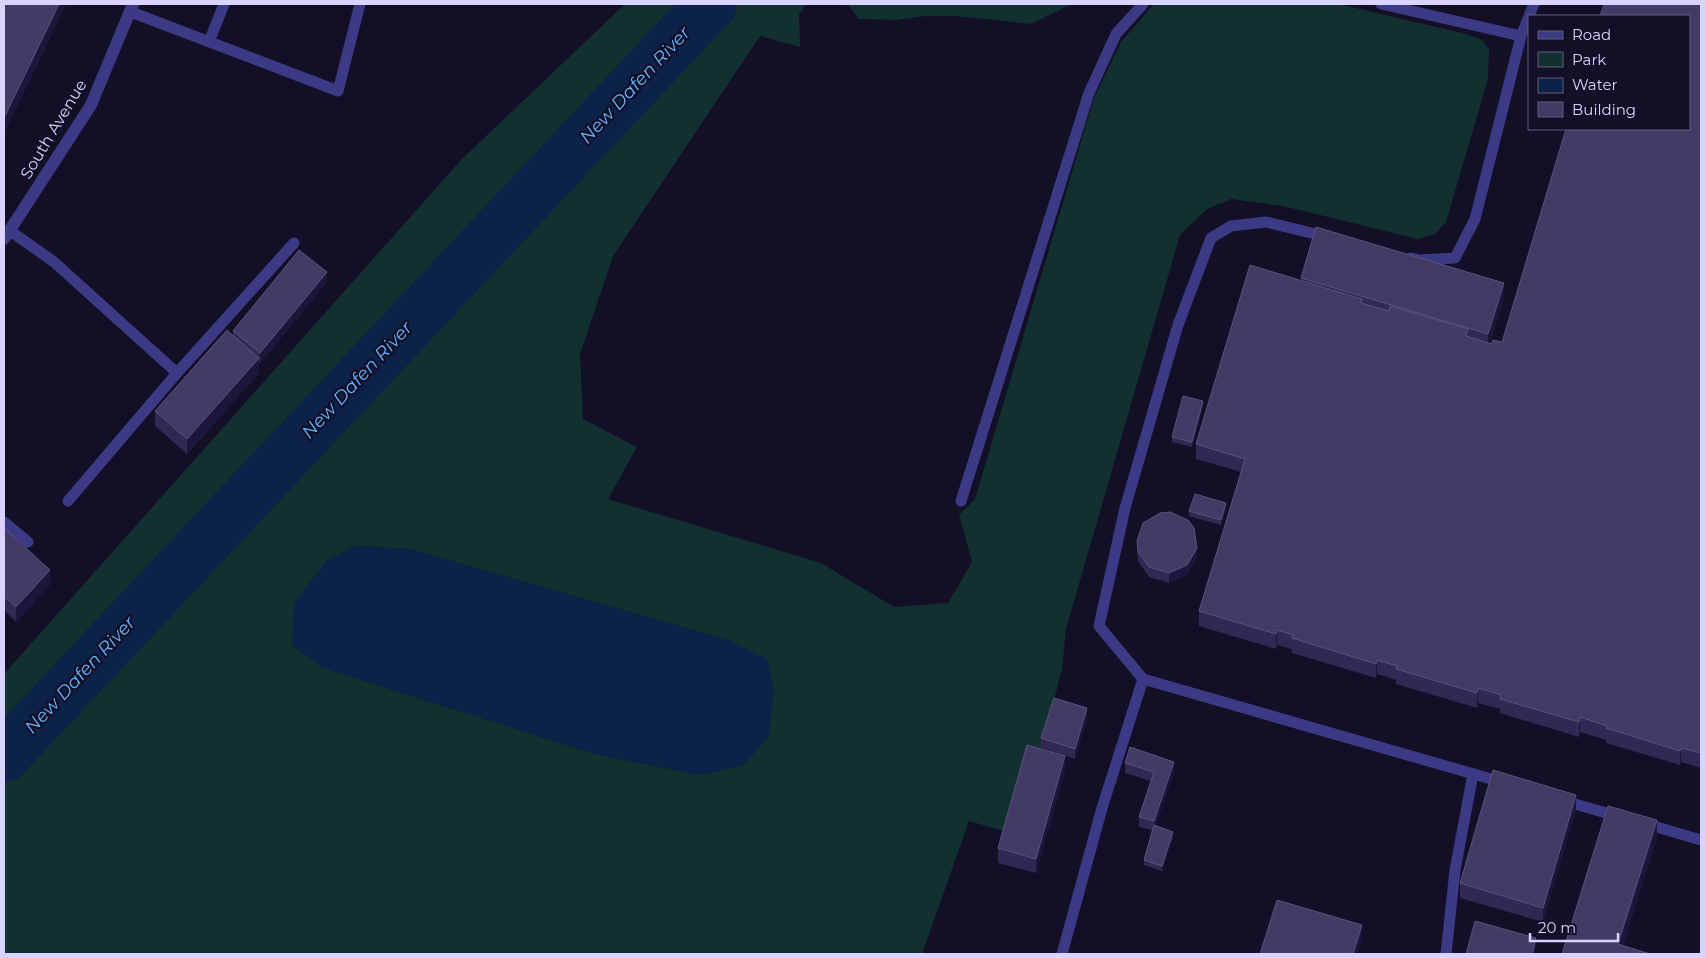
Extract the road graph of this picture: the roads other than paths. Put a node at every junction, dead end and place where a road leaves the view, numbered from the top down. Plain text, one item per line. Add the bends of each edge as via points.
1 (224, 4) edge
2 (360, 4) edge
3 (1143, 4) edge
4 (1381, 4) edge
5 (132, 8) edge
6 (1528, 19) edge
7 (1521, 36) junction
8 (209, 42) junction
9 (6, 235) edge
10 (1343, 241) edge
11 (294, 242) dead end
12 (1401, 256) edge
13 (177, 373) junction
14 (68, 501) dead end
15 (961, 501) dead end
16 (4, 522) edge
17 (28, 542) dead end
18 (1143, 679) junction
19 (1473, 774) junction
20 (1521, 788) edge
21 (1549, 796) edge
22 (1701, 840) edge
23 (1062, 954) edge
24 (1446, 954) edge

1 - 8 lane
2 - 8 lane via 338,91
3 - 15 lane via 1116,34 1089,93
4 - 7 lane
5 - 8 lane
5 - 9 street, South Avenue via 91,105
6 - 7 lane
7 - 12 lane via 1475,219 1455,258 1420,260
9 - 13 lane via 54,262
10 - 18 lane via 1266,222 1231,226 1211,238 1178,324 1125,508 1100,626
11 - 13 lane
13 - 14 lane
16 - 17 lane
18 - 19 lane
18 - 23 lane via 1102,808
19 - 20 lane
19 - 24 lane via 1455,870
21 - 22 lane

